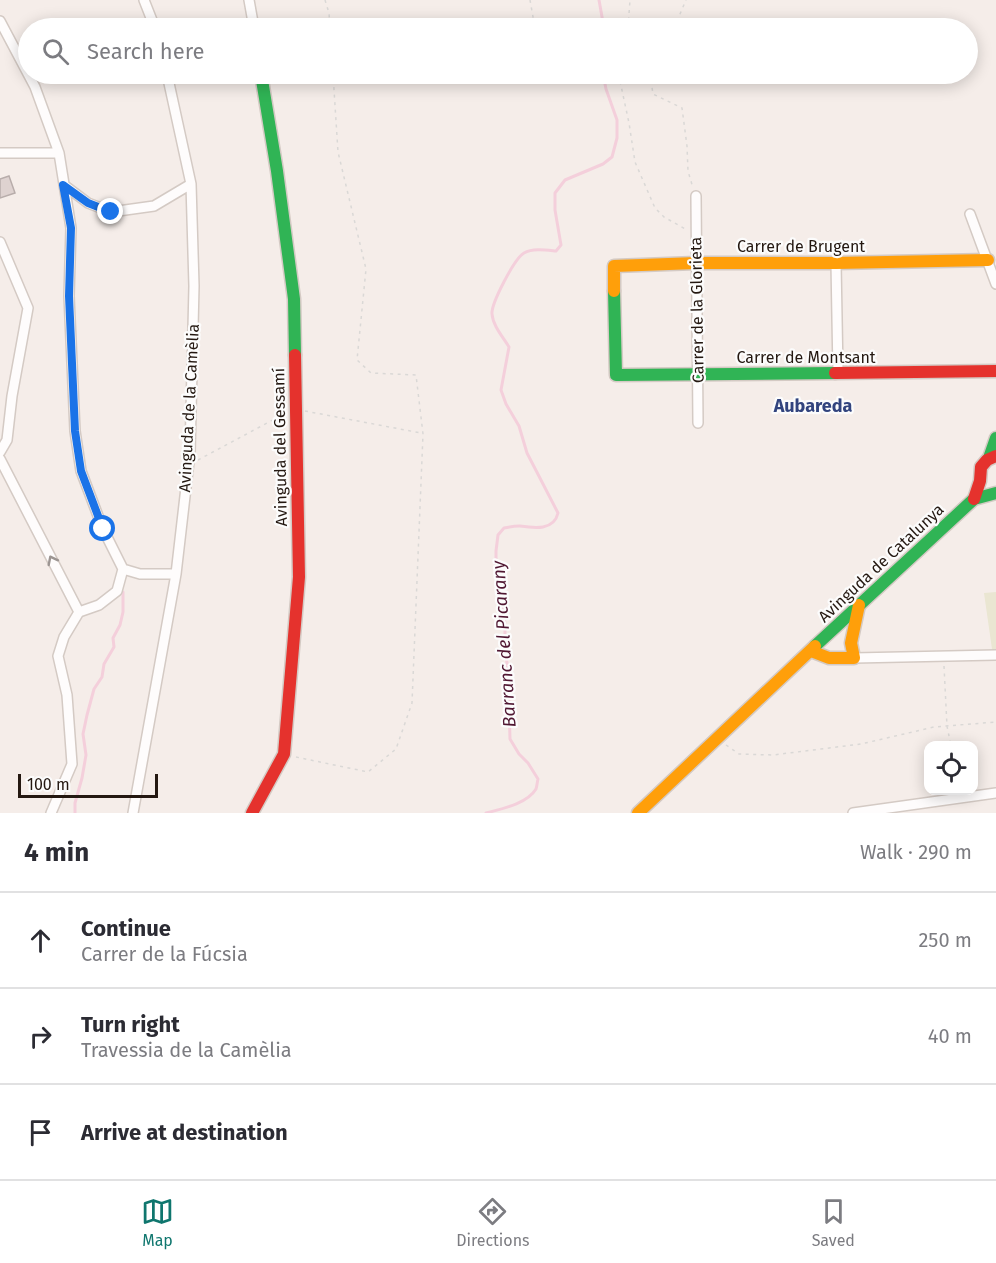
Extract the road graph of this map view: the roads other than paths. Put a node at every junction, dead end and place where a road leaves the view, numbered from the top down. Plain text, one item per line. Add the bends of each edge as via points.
1 (144, 0) edge
2 (249, 0) edge
3 (151, 18) edge
4 (252, 18) edge
5 (0, 21) edge
6 (18, 55) edge
7 (33, 84) edge
8 (169, 84) edge
9 (263, 84) edge
10 (0, 153) edge
11 (59, 153) junction
12 (191, 184) junction
13 (63, 185) junction
14 (696, 199) road end
15 (970, 214) dead end
16 (0, 242) edge
17 (988, 260) junction
18 (696, 263) junction
19 (836, 263) junction
20 (996, 284) edge
21 (996, 371) edge
22 (838, 373) junction
23 (698, 374) junction
24 (616, 375) joint
25 (698, 423) dead end
26 (996, 438) edge
27 (0, 452) edge
28 (993, 457) edge
29 (0, 459) edge
30 (981, 479) junction
31 (996, 493) edge
32 (974, 499) junction
33 (123, 569) junction
34 (176, 574) junction
35 (860, 604) junction
36 (79, 612) junction
37 (851, 643) junction
38 (811, 651) junction
39 (996, 655) edge
40 (829, 658) junction
41 (854, 658) junction
42 (996, 793) edge
43 (652, 807) edge
44 (51, 813) edge
45 (133, 813) edge
46 (252, 813) edge
47 (638, 813) edge
48 (853, 813) edge

1 - 3 street
2 - 4 street
5 - 6 street
7 - 11 street
8 - 12 street, Avinguda de la Camèlia
9 - 46 street, Avinguda del Gessamí via 294,299 299,577 284,754
10 - 11 street
11 - 13 street
12 - 13 street via 154,206 111,212 88,203
12 - 34 street, Avinguda de la Camèlia via 194,286 190,453
13 - 33 street via 71,228 69,296 75,431 81,471
14 - 18 street, Carrer de la Glorieta
15 - 17 street
16 - 27 street via 28,308 7,440
17 - 19 street, Carrer de Brugent
17 - 20 street
18 - 19 street, Carrer de Brugent
18 - 23 street, Carrer de la Glorieta
18 - 24 street, Carrer de Brugent via 614,266
19 - 22 street
21 - 22 street, Carrer de Montsant
22 - 23 street, Carrer de Montsant
23 - 24 street, Carrer de Montsant
23 - 25 street, Carrer de la Glorieta
26 - 28 street
28 - 30 street via 981,467
36 -> 29 street
30 - 31 street
30 - 32 street
31 - 32 street
32 - 35 street, Avinguda de Catalunya
33 - 34 street via 140,574
33 - 36 street via 117,591 99,605
34 - 45 street, Avinguda de la Camèlia
35 - 37 street
35 - 38 street, Avinguda de Catalunya
36 - 44 street via 64,637 58,657 67,695 72,764
37 - 40 street
37 - 41 street
38 - 40 street
38 - 43 street, Avinguda de Catalunya via 716,739
39 - 41 street
40 - 41 street
42 - 48 street
43 - 47 street, Avinguda de Catalunya

